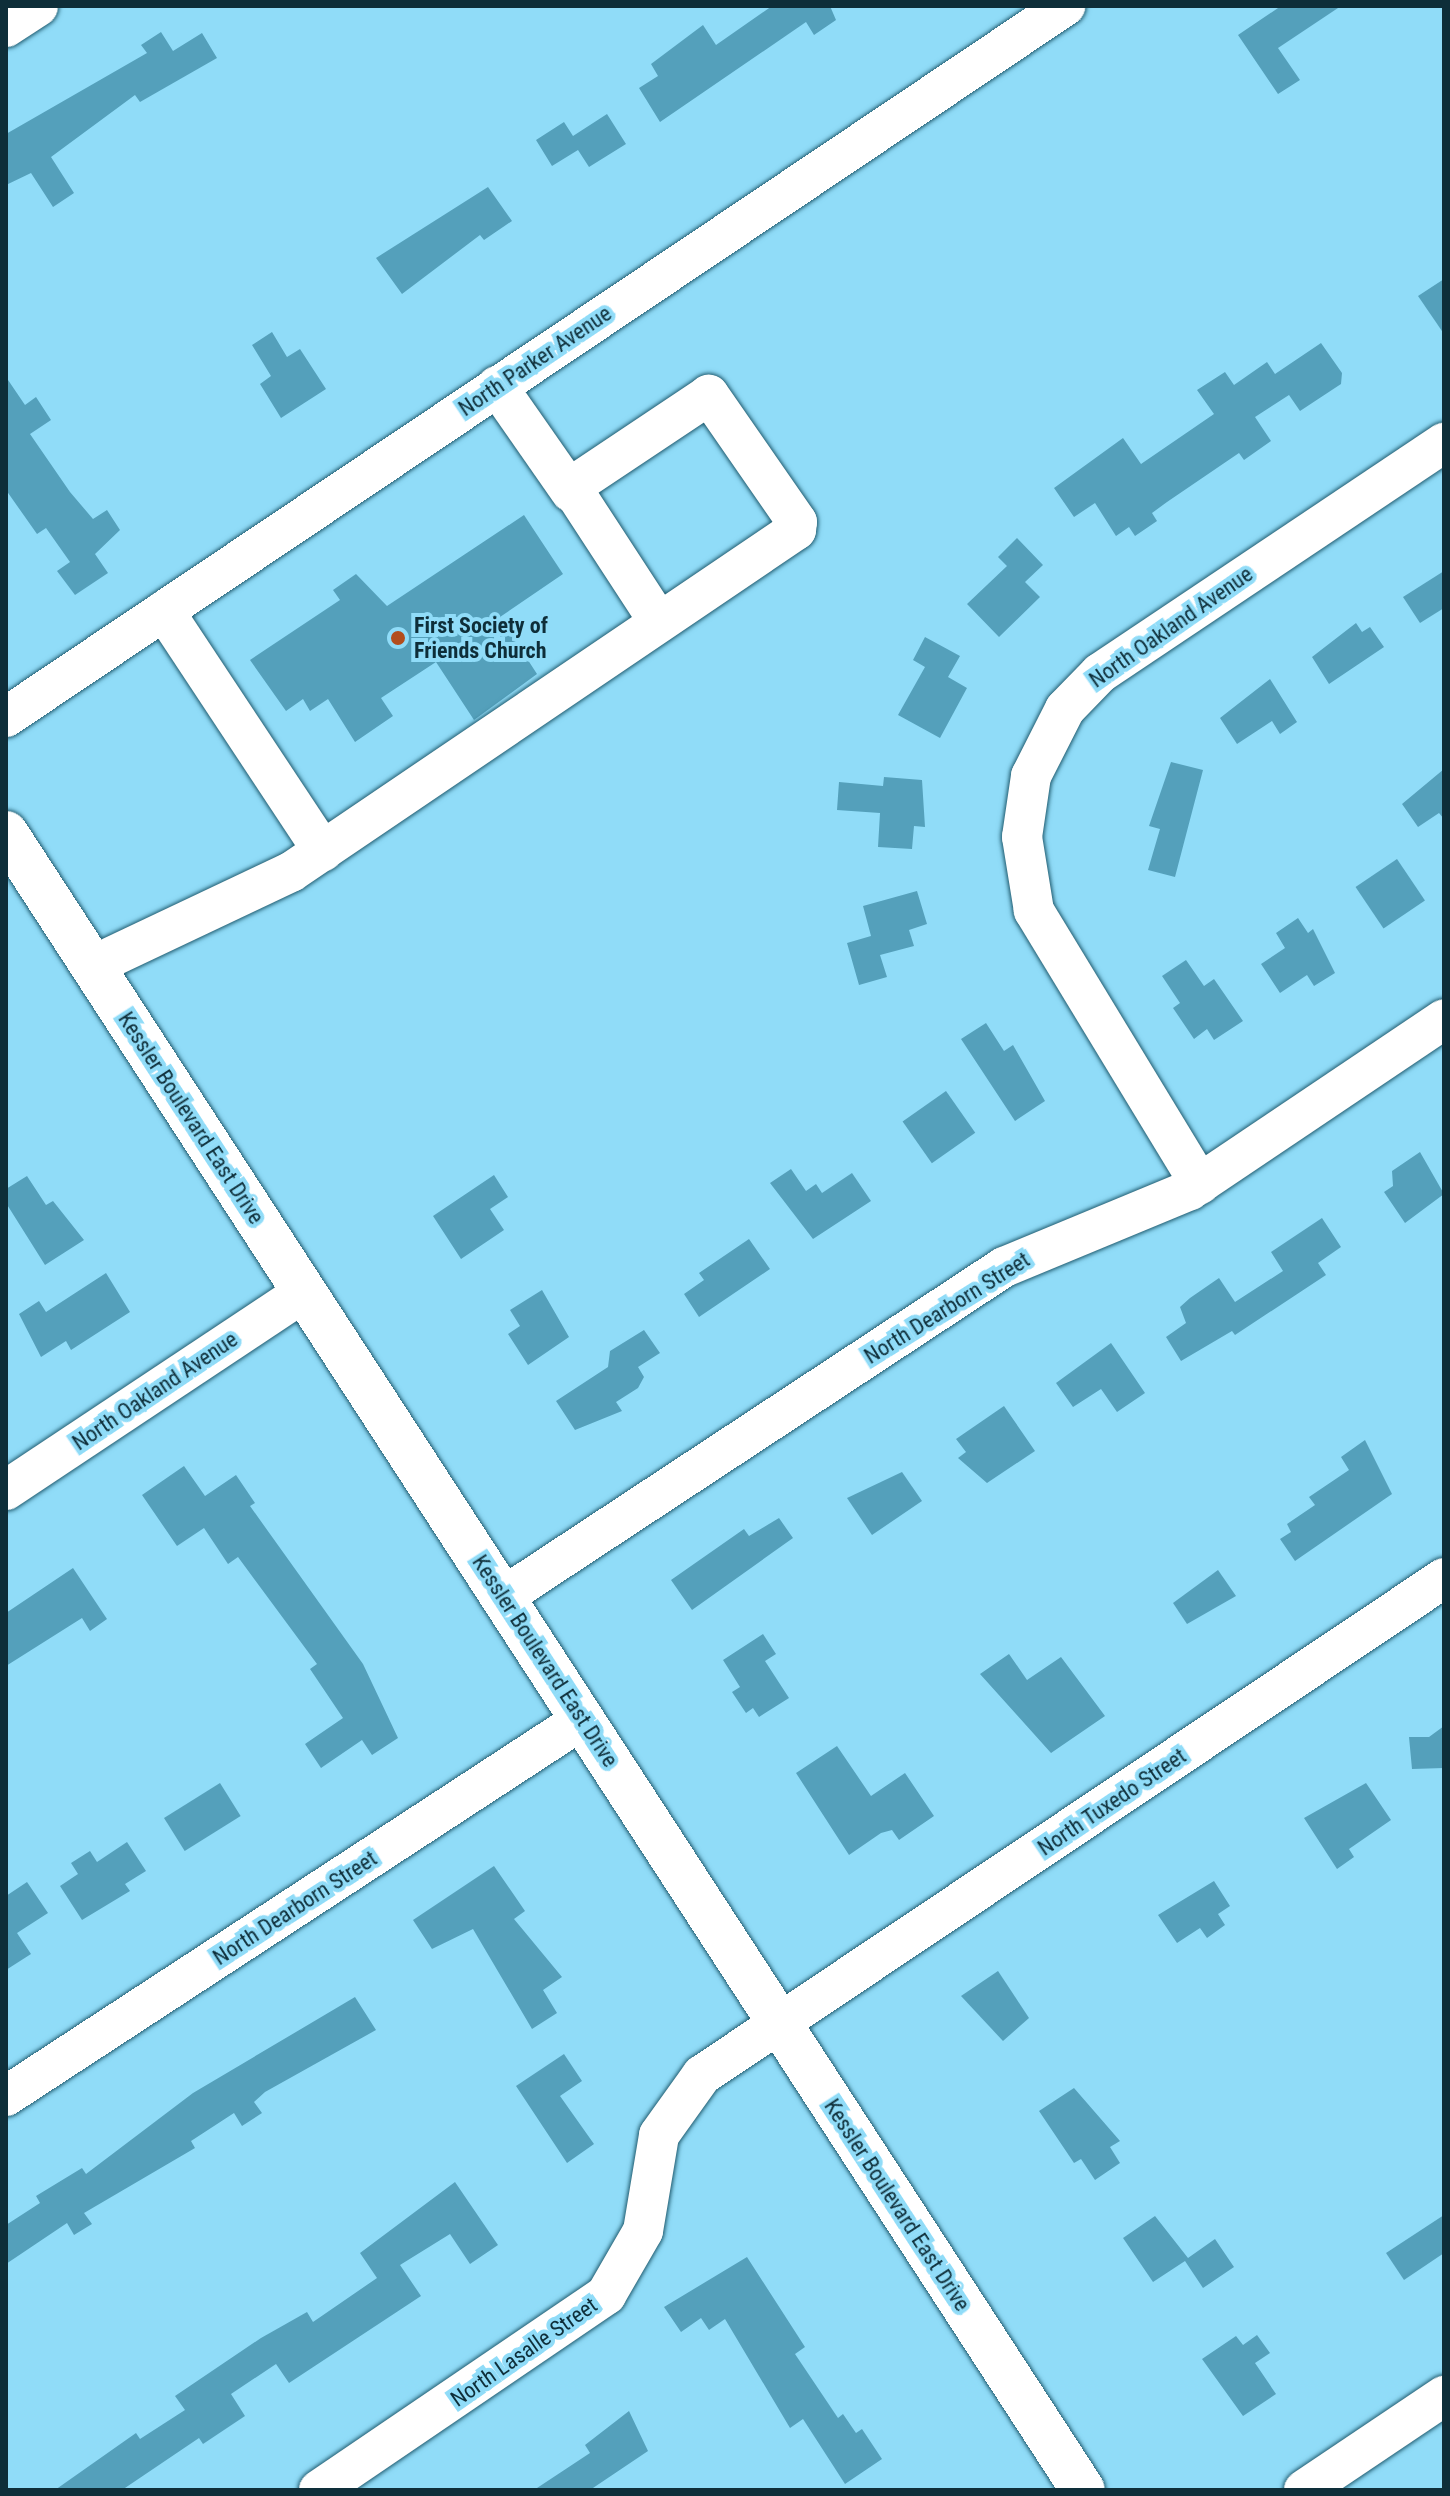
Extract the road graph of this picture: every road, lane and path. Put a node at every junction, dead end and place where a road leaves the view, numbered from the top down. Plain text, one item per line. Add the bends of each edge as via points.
1 (38, 6) edge
2 (1065, 6) edge
3 (6, 27) edge
4 (497, 386) junction
5 (1444, 443) edge
6 (571, 492) junction
7 (164, 611) junction
8 (659, 622) junction
9 (6, 717) edge
10 (6, 833) edge
11 (323, 851) junction
12 (92, 966) junction
13 (1444, 1019) edge
14 (1200, 1184) junction
15 (304, 1292) junction
16 (6, 1490) edge
17 (1444, 1578) edge
18 (503, 1597) junction
19 (583, 1719) junction
20 (780, 2026) junction
21 (6, 2096) edge
22 (1444, 2396) edge
23 (319, 2490) edge
24 (1083, 2490) edge
25 (1304, 2490) edge

1 - 3 street
2 - 4 street, North Parker Avenue
4 - 6 street
4 - 7 street, North Parker Avenue
5 - 14 street, North Oakland Avenue via 1100,673 1065,709 1031,776 1022,837 1034,911
6 - 8 street
6 - 8 street via 573,483 709,395 797,522
7 - 9 street, North Parker Avenue
7 - 11 street
8 - 11 street
10 - 12 main road, Kessler Boulevard East Drive
11 - 12 street
12 - 15 main road, Kessler Boulevard East Drive
13 - 14 street, North Dearborn Street
14 - 18 street, North Dearborn Street via 1146,1213 1004,1267
15 - 16 street, North Oakland Avenue
15 - 18 main road, Kessler Boulevard East Drive
17 - 20 street, North Tuxedo Street
18 - 19 main road, Kessler Boulevard East Drive
19 - 20 main road, Kessler Boulevard East Drive
19 - 21 street, North Dearborn Street
20 - 23 street, North Lasalle Street via 702,2075 676,2103 652,2159 639,2243 598,2303
20 - 24 main road, Kessler Boulevard East Drive
22 - 25 street

